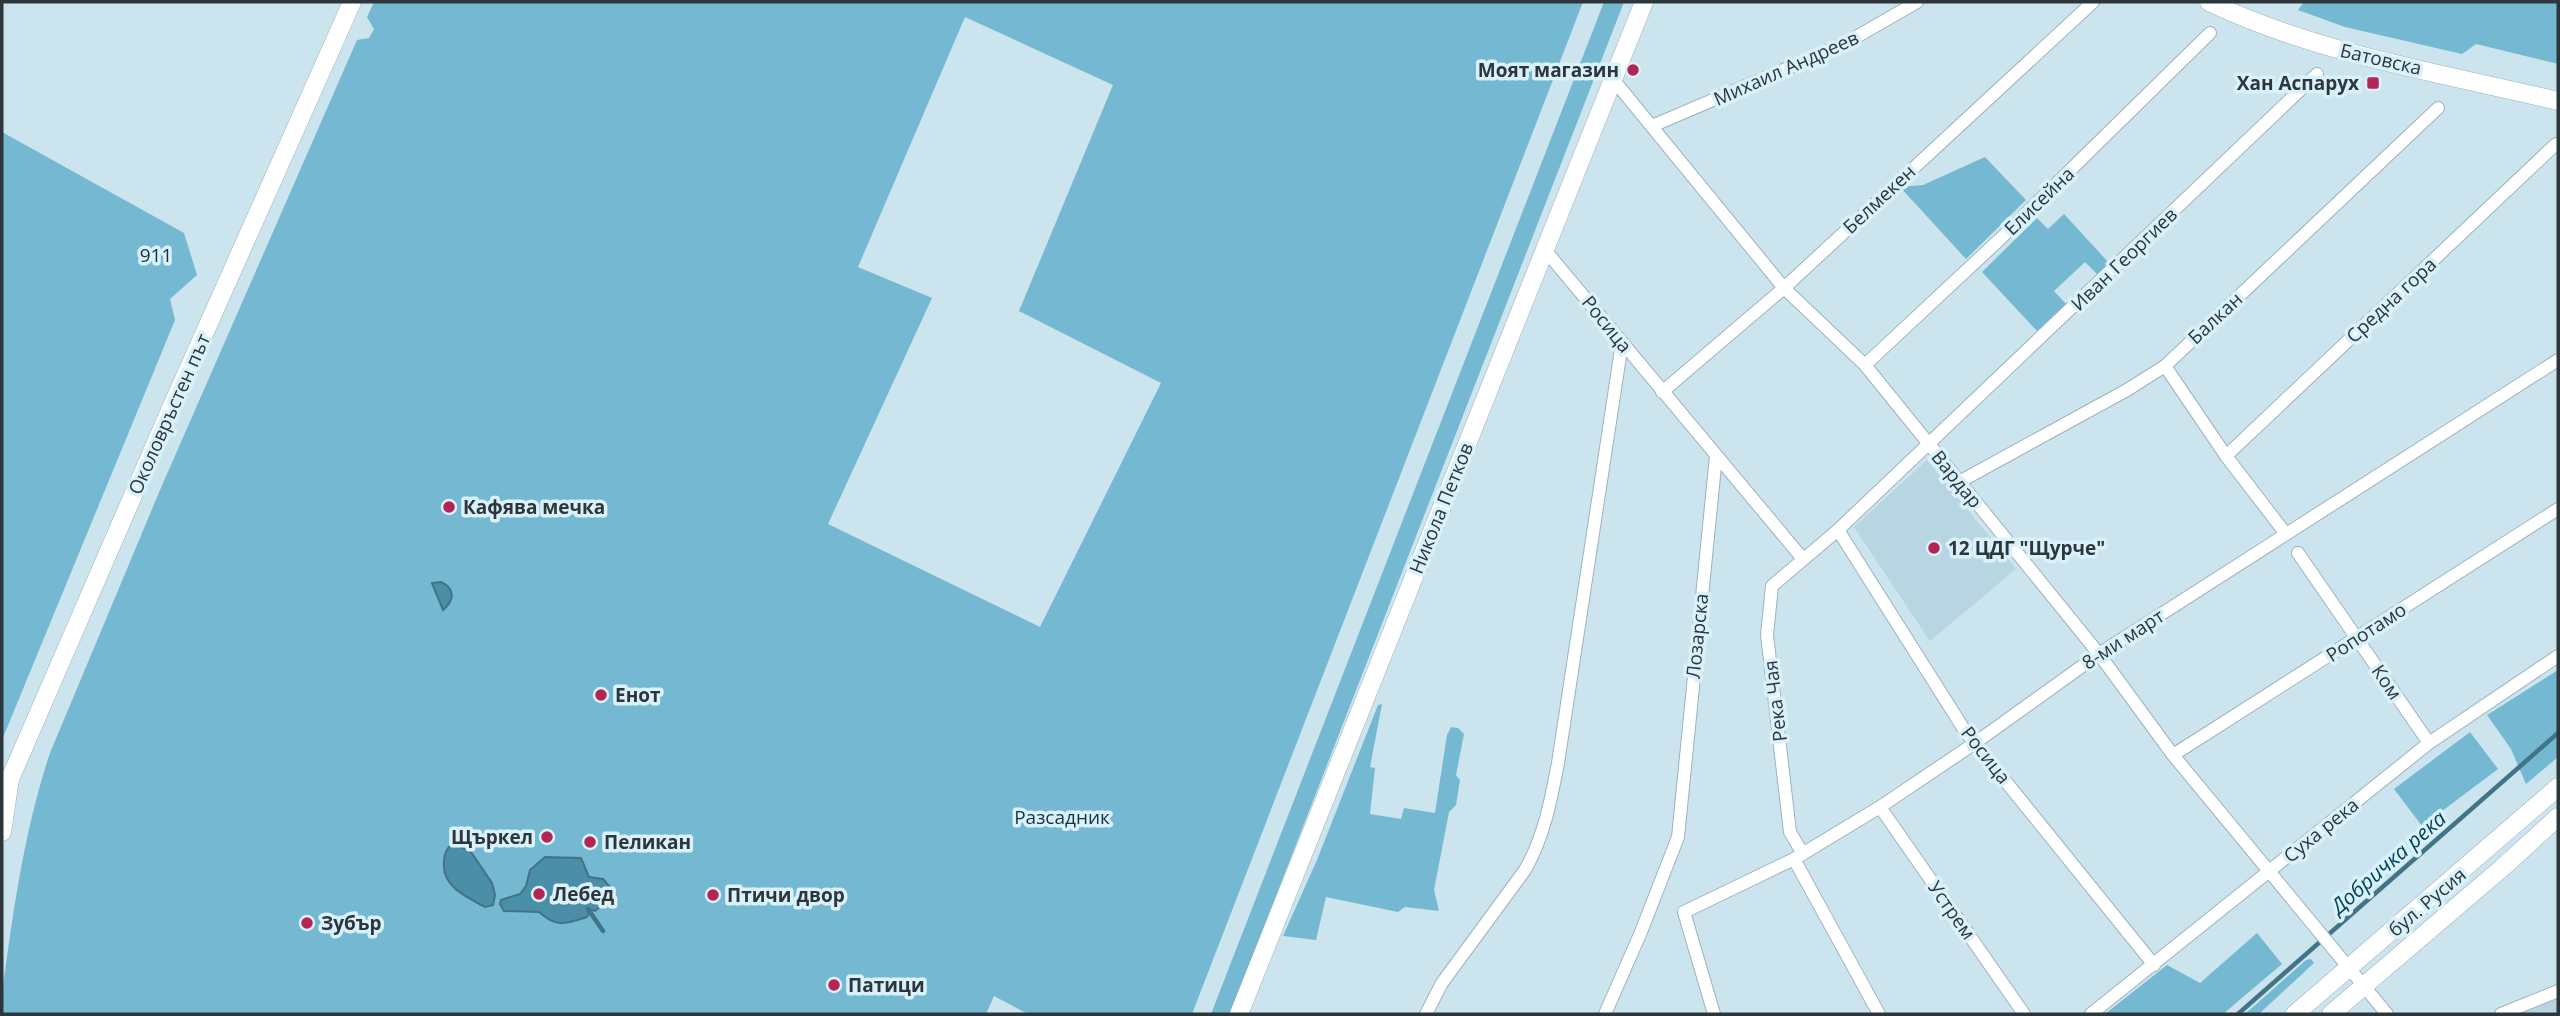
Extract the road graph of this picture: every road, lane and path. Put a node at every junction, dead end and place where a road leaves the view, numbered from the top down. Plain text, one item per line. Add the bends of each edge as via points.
1 (352, 2) edge
2 (1644, 2) edge
3 (1917, 2) edge
4 (2093, 2) edge
5 (2209, 2) edge
6 (2210, 33) dead end
7 (2317, 74) dead end
8 (1612, 78) junction
9 (2558, 101) edge
10 (2438, 108) dead end
11 (1652, 126) junction
12 (2556, 144) dead end
13 (1545, 250) junction
14 (1784, 288) junction
15 (1622, 343) junction
16 (2558, 360) edge
17 (1865, 365) junction
18 (2165, 366) junction
19 (1662, 392) junction
20 (1930, 444) junction
21 (1716, 456) junction
22 (2226, 456) junction
23 (1959, 482) junction
24 (2558, 509) edge
25 (1838, 530) junction
26 (2286, 534) junction
27 (2298, 553) dead end
28 (1803, 559) junction
29 (2357, 638) junction
30 (2099, 654) junction
31 (2558, 656) edge
32 (1975, 743) junction
33 (2429, 743) junction
34 (2173, 755) junction
35 (2558, 787) edge
36 (1880, 807) junction
37 (2558, 817) edge
38 (2, 832) edge
39 (1799, 856) junction
40 (2270, 870) junction
41 (2344, 961) junction
42 (2154, 965) junction
43 (2364, 986) junction
44 (2558, 991) edge
45 (1238, 1014) edge
46 (1426, 1014) edge
47 (1605, 1014) edge
48 (1714, 1014) edge
49 (1879, 1014) edge
50 (2024, 1014) edge
51 (2091, 1014) edge
52 (2295, 1014) edge
53 (2331, 1014) edge
54 (2386, 1014) edge
55 (2501, 1014) edge

1 - 38 main road, Околовръстен път via 10,779
2 - 8 main road, Никола Петков
3 - 11 street, Михаил Андреев via 1844,44
4 - 14 street, Белмекен
5 - 9 main road, Батовска via 2340,50
6 - 17 street, Елисейна
7 - 20 street, Иван Георгиев
8 - 11 street, Вардар
8 - 13 main road, Никола Петков
10 - 18 street, Балкан
11 - 14 street, Вардар
12 - 22 street, Средна гора
13 - 15 street, Росица
13 - 45 main road, Никола Петков
14 - 17 street, Вардар
14 - 19 street, Белмекен
15 - 19 street, Росица
15 - 46 street via 1548,814 1536,852 1442,983
16 - 26 street, 8-ми март
17 - 20 street, Вардар
18 - 22 street
18 - 23 street, Балкан
19 - 21 street, Росица
20 - 23 street, Вардар
20 - 25 street
21 - 28 street, Росица
21 - 47 street, Лозарска via 1678,837
22 - 26 street
23 - 30 street, Вардар
24 - 29 street, Ропотамо
25 - 28 street
25 - 32 street, Росица
26 - 30 street, 8-ми март
27 - 29 street, Ком
28 - 39 street, Река Чая via 1772,586 1767,635 1790,832
29 - 33 street, Ком
29 - 34 street, Ропотамо
30 - 32 street, 8-ми март
30 - 34 street, Вардар
31 - 33 street, Суха река
32 - 36 street, 8-ми март
32 - 42 street, Росица
33 - 40 street, Суха река
34 - 40 street, Вардар
35 - 41 main road, бул. Русия
36 - 39 street, 8-ми март
36 - 50 street, Устрем
37 - 43 main road, бул. Русия
39 - 48 street, 8-ми март via 1684,912
39 - 49 street, Река Чая
40 - 41 street, Вардар
40 - 42 street, Суха река
41 - 43 street
41 - 52 main road, бул. Русия
42 - 51 street, Суха река
43 - 53 main road, бул. Русия
43 - 54 street
44 - 55 street

